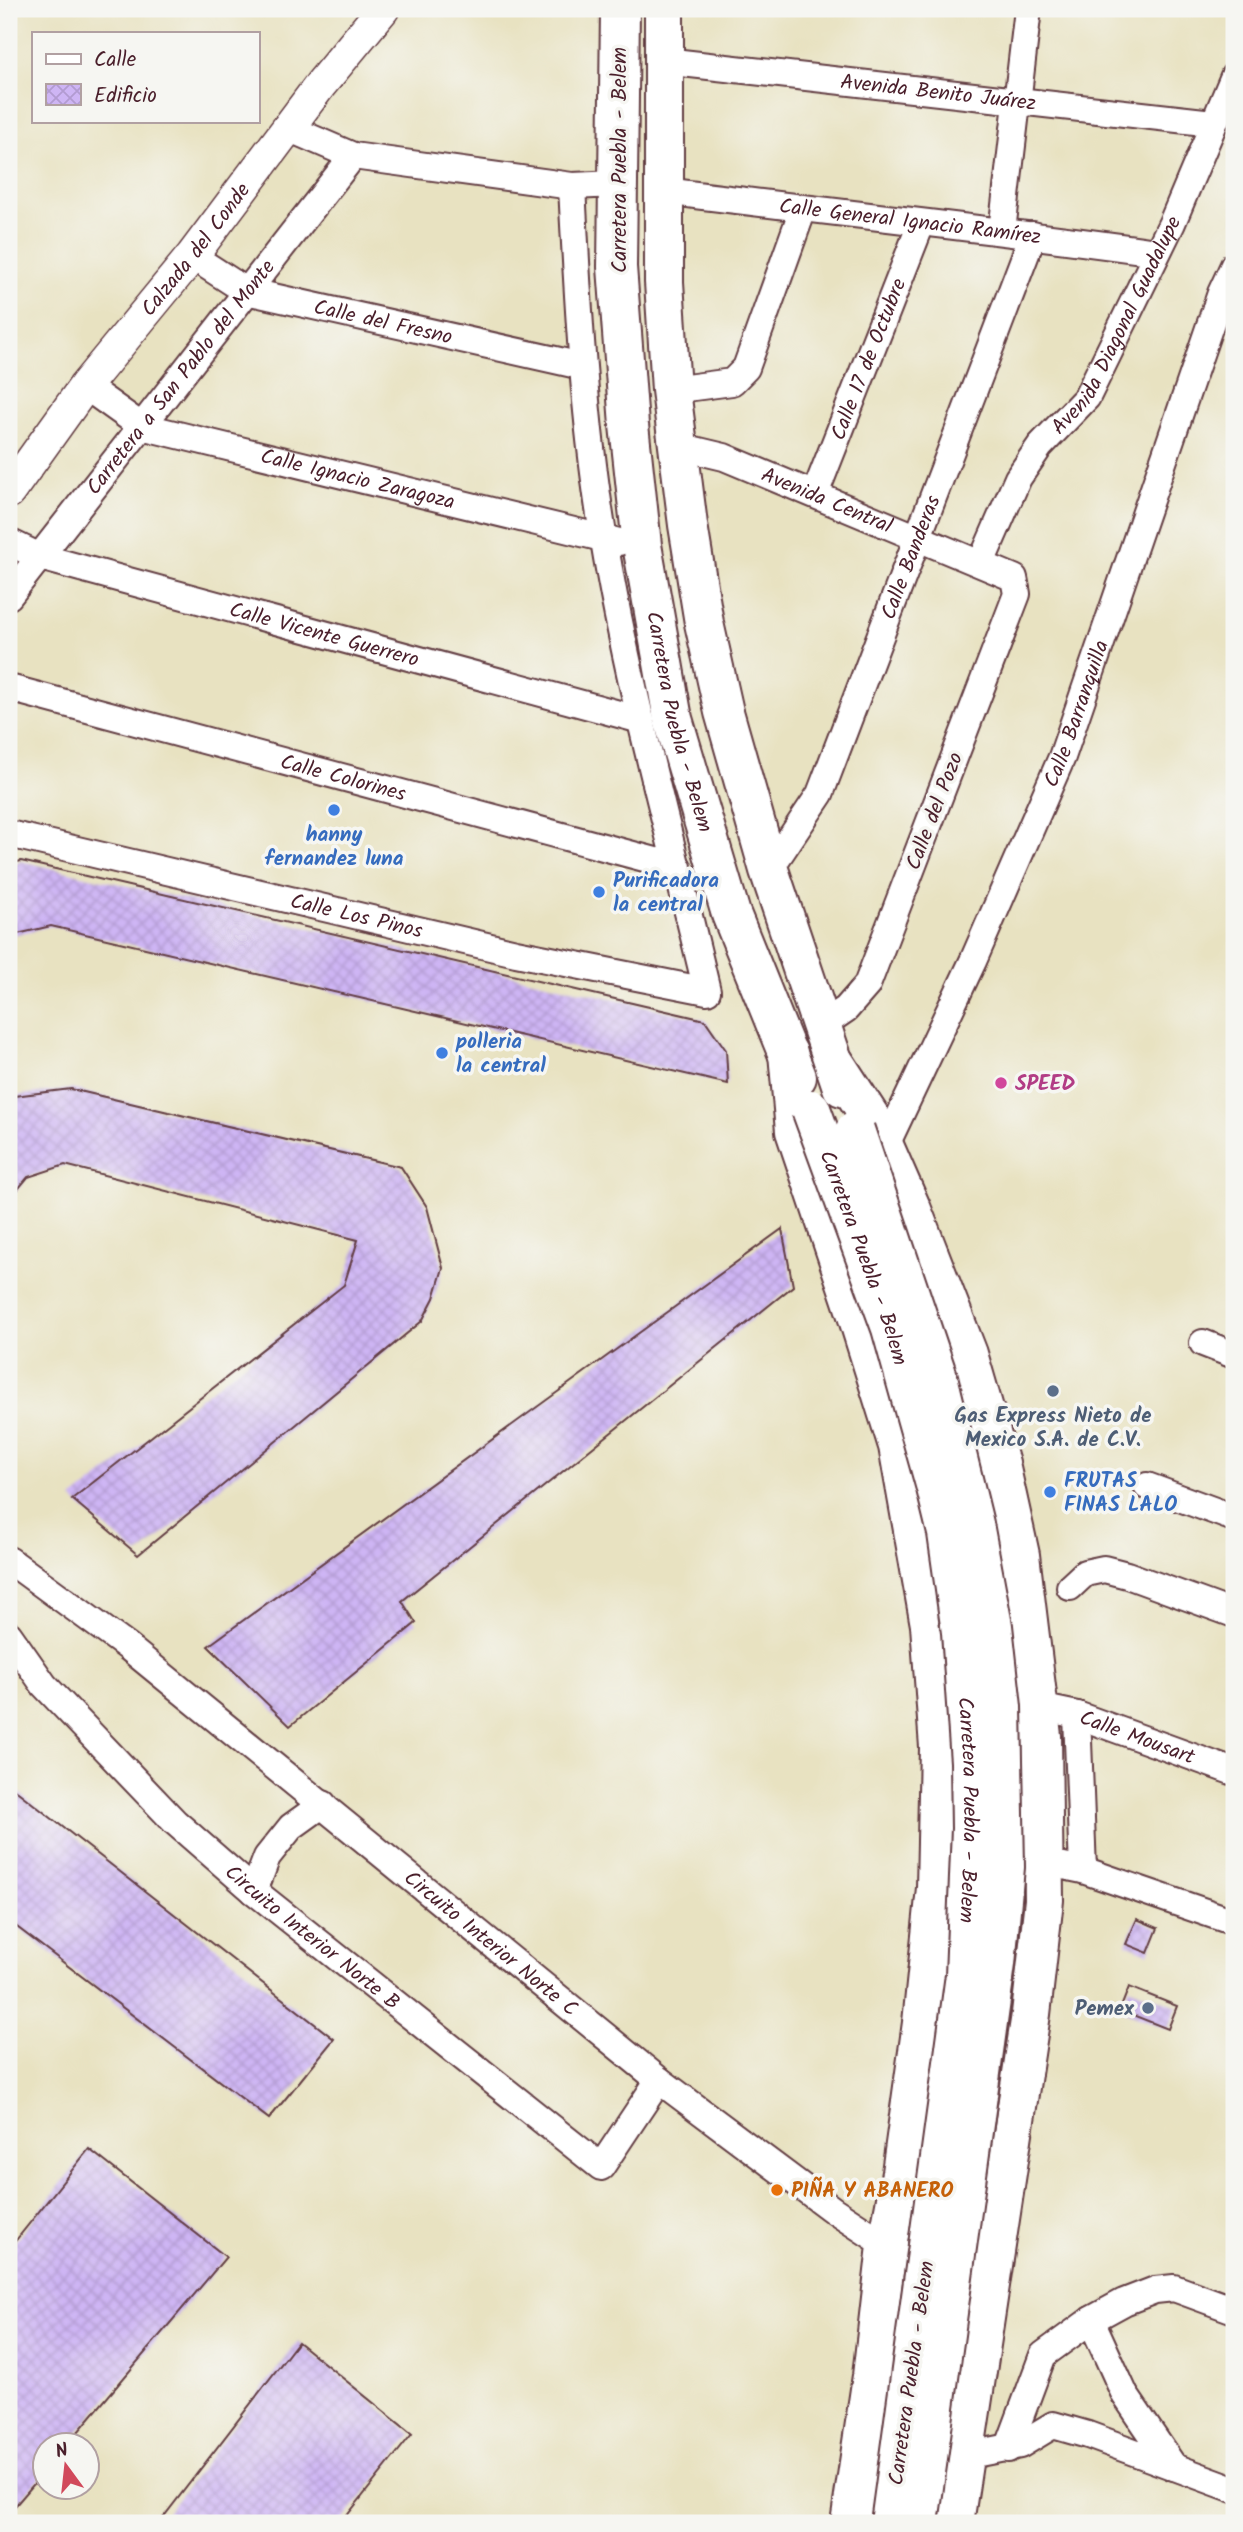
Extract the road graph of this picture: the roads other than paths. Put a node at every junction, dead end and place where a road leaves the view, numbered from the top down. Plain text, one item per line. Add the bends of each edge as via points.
1 (383, 9) edge
2 (620, 9) edge
3 (664, 9) edge
4 (1028, 9) edge
5 (664, 61) junction
6 (1234, 76) edge
7 (1017, 101) junction
8 (1213, 123) junction
9 (288, 128) junction
10 (353, 156) junction
11 (617, 184) junction
12 (572, 186) junction
13 (664, 191) junction
14 (803, 209) junction
15 (921, 223) junction
16 (1002, 231) junction
17 (1033, 235) junction
18 (1156, 253) junction
19 (192, 256) junction
20 (1234, 265) edge
21 (246, 291) junction
22 (1228, 296) edge
23 (582, 366) junction
24 (85, 386) junction
25 (671, 390) junction
26 (141, 426) junction
27 (678, 446) junction
28 (9, 492) edge
29 (815, 494) junction
30 (918, 536) junction
31 (604, 540) junction
32 (9, 542) edge
33 (642, 545) junction
34 (40, 557) junction
35 (981, 563) junction
36 (1014, 578) joint
37 (9, 596) edge
38 (639, 623) junction
39 (9, 688) edge
40 (641, 720) junction
41 (9, 834) edge
42 (678, 867) junction
43 (769, 870) junction
44 (821, 1026) junction
45 (788, 1054) junction
46 (870, 1138) junction
47 (1203, 1343) dead end
48 (1234, 1354) edge
49 (1147, 1486) dead end
50 (1234, 1518) edge
51 (9, 1560) edge
52 (1070, 1587) dead end
53 (1234, 1614) edge
54 (9, 1635) edge
55 (1039, 1707) junction
56 (1077, 1715) junction
57 (1234, 1772) edge
58 (324, 1804) junction
59 (1044, 1862) junction
60 (1083, 1870) junction
61 (254, 1891) junction
62 (1234, 1922) edge
63 (659, 2080) junction
64 (906, 2136) junction
65 (1008, 2161) junction
66 (887, 2246) junction
67 (986, 2310) junction
68 (1234, 2310) edge
69 (1091, 2320) junction
70 (872, 2376) junction
71 (971, 2405) junction
72 (1008, 2449) junction
73 (964, 2456) junction
74 (1174, 2467) junction
75 (1234, 2489) edge
76 (850, 2523) edge
77 (890, 2523) edge
78 (919, 2523) edge
79 (954, 2523) edge

1 - 9 street, Calzada del Conde
2 - 11 main road, Carretera Puebla - Belem
3 - 5 main road, Carretera Puebla - Belem
4 - 7 street
5 - 7 street, Avenida Benito Juárez
5 - 13 main road, Carretera Puebla - Belem
6 - 8 street, Avenida Diagonal Guadalupe
7 - 8 street, Avenida Benito Juárez
7 - 16 street
8 - 18 street, Avenida Diagonal Guadalupe
9 - 10 street
9 - 19 street, Calzada del Conde
10 - 12 street
10 - 21 street, Carretera a San Pablo del Monte
11 - 12 street
11 - 33 main road, Carretera Puebla - Belem via 618,281
12 - 23 street
13 - 14 street, Calle General Ignacio Ramírez
13 - 25 main road, Carretera Puebla - Belem
14 - 15 street, Calle General Ignacio Ramírez
14 - 25 street via 747,368 732,382
15 - 16 street, Calle General Ignacio Ramírez
15 - 29 street, Calle 17 de Octubre
16 - 17 street, Calle General Ignacio Ramírez
17 - 18 street, Calle General Ignacio Ramírez
17 - 30 street, Calle Banderas
18 - 35 street, Avenida Diagonal Guadalupe via 1087,397 1040,446 1018,478
19 - 21 street, Calle del Fresno
19 - 24 street, Calzada del Conde
20 - 22 street, Calle Barranquilla
21 - 23 street, Calle del Fresno
21 - 26 street, Carretera a San Pablo del Monte
22 - 46 street, Calle Barranquilla via 1062,757 973,961
23 - 31 street
24 - 26 street, Calle Ignacio Zaragoza
24 - 28 street, Calzada del Conde
25 - 27 main road, Carretera Puebla - Belem
26 - 31 street, Calle Ignacio Zaragoza
26 - 34 street, Carretera a San Pablo del Monte
27 - 29 street, Avenida Central via 724,457
27 - 43 main road, Carretera Puebla - Belem via 705,623 724,712
29 - 30 street, Avenida Central
30 - 35 street, Avenida Central
30 - 43 street, Calle Banderas via 820,794
31 - 33 street, Calle Ignacio Zaragoza
31 - 38 street
32 - 34 street, Calle Vicente Guerrero
33 - 38 main road, Carretera Puebla - Belem
34 - 37 street, Carretera a San Pablo del Monte
34 - 40 street, Calle Vicente Guerrero
35 - 36 street, Avenida Central
36 - 44 street, Calle del Pozo via 1017,594 867,985 846,1009
38 - 40 street
38 - 45 main road, Carretera Puebla - Belem via 727,901
39 - 42 street, Calle Colorines
40 - 42 street
41 - 42 street, Calle Los Pinos via 516,953 707,991
43 - 44 main road, Carretera Puebla - Belem
44 - 46 main road, Carretera Puebla - Belem
45 - 64 main road via 795,1131 898,1446 930,1625 939,1746 936,1888
45 - 77 main road, Carretera Puebla - Belem, bridge via 891,1328 936,1488 961,1632 970,1750 965,1975
46 - 55 main road via 912,1210 968,1354 1020,1555
46 - 78 main road, Carretera Puebla - Belem, bridge via 938,1377 976,1537 1002,1707 1005,1867 996,1965
47 - 48 street
49 - 50 street
51 - 58 street, Circuito Interior Norte C via 128,1647
52 - 53 street via 1085,1573 1104,1570
54 - 61 street, Circuito Interior Norte B via 44,1685 174,1822
55 - 56 street, Calle Mousart
55 - 59 main road
56 - 57 street, Calle Mousart
56 - 60 street
58 - 61 street via 291,1828 267,1857
58 - 63 street, Circuito Interior Norte C
59 - 60 street
59 - 65 main road via 1031,2014
60 - 62 street
61 - 63 street, Circuito Interior Norte B via 601,2167
63 - 66 street, Circuito Interior Norte C
64 - 65 main road via 931,2159 963,2170
64 - 66 main road
65 - 67 main road
66 - 67 street, Circuito Interior Norte C
66 - 70 main road
67 - 71 main road
68 - 69 street via 1174,2288 1155,2290
69 - 72 street via 1043,2355
69 - 74 street via 1125,2395
70 - 71 main road via 934,2380 953,2388
70 - 76 main road
71 - 73 main road
72 - 73 street
72 - 74 street via 1053,2425
73 - 79 main road
74 - 75 street

